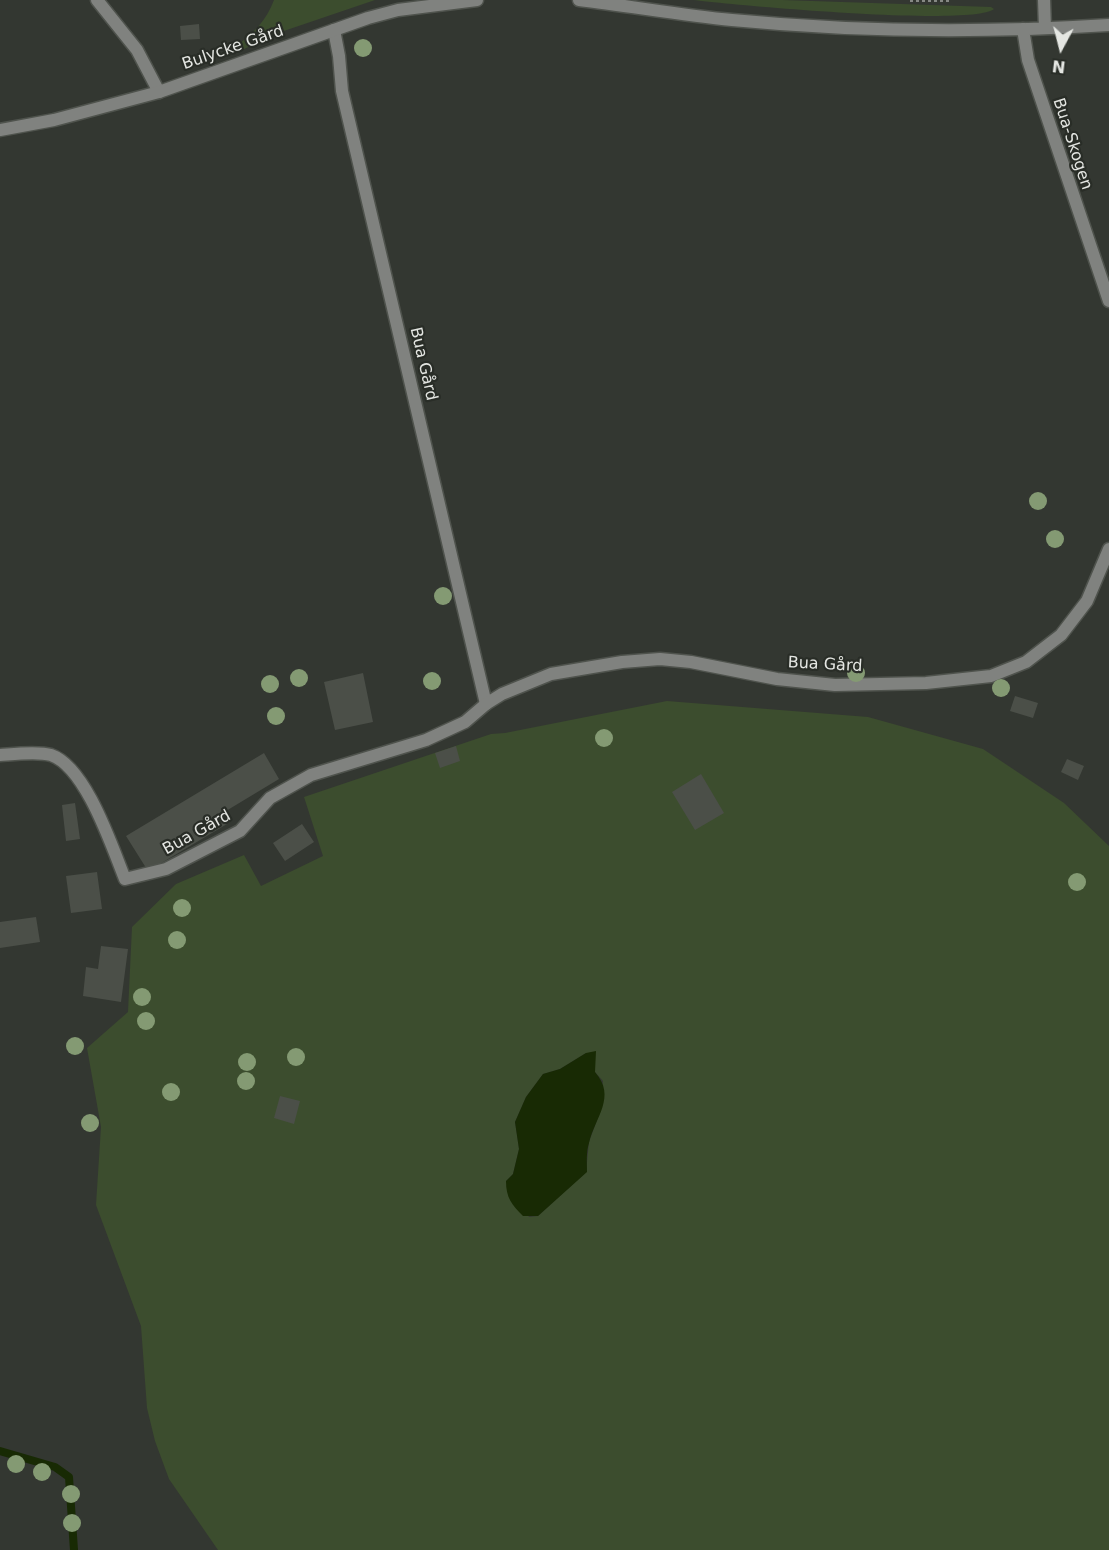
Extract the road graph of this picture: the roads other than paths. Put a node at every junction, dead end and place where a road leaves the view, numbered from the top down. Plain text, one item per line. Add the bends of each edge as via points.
1 (97, 0) edge
2 (477, 0) edge
3 (579, 0) edge
4 (1044, 0) edge
5 (1109, 25) edge
6 (1045, 28) junction
7 (1023, 29) junction
8 (334, 30) junction
9 (159, 92) junction
10 (0, 130) edge
11 (1109, 300) edge
12 (1109, 549) edge
13 (486, 704) junction
14 (0, 755) edge

1 - 9 street via 137,50
2 - 8 street, Bulycke Gård via 398,10
3 - 7 street via 731,20 858,28
4 - 6 street
5 - 6 street
6 - 7 street
7 - 11 street, Bua-Skogen via 1028,60
8 - 9 street, Bulycke Gård
8 - 13 street, Bua Gård via 342,91
9 - 10 street, Bulycke Gård
12 - 13 street, Bua Gård via 1087,601 1061,635 1026,662 991,676 926,683 835,685 777,679 691,662 651,660 551,674
13 - 14 street, Bua Gård via 465,722 426,740 311,775 270,798 240,831 166,869 126,879 86,788 72,770 51,755

